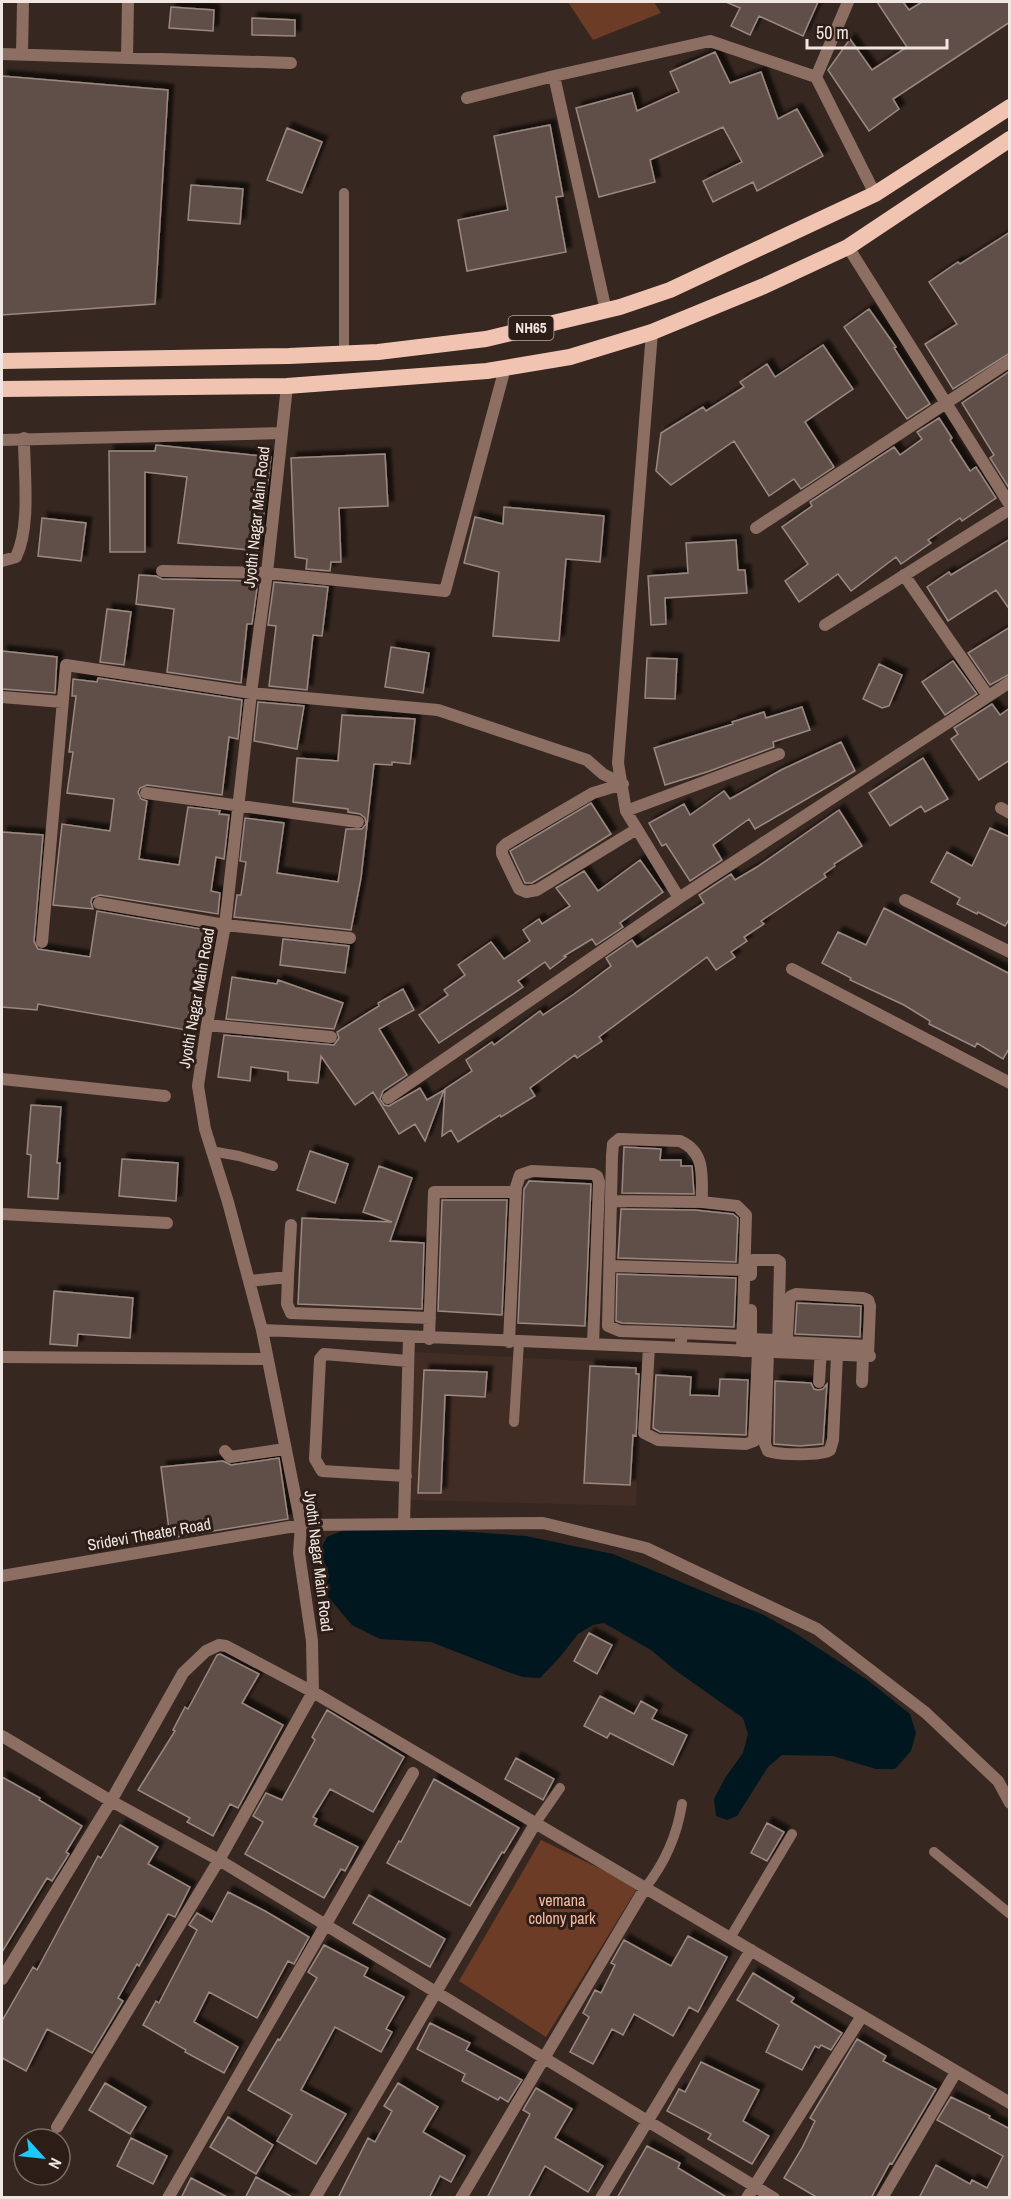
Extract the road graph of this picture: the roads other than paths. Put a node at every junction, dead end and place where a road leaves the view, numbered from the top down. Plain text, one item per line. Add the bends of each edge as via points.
1 (23, 2) edge
2 (128, 2) edge
3 (848, 2) edge
4 (2, 54) edge
5 (22, 55) junction
6 (127, 58) junction
7 (291, 63) dead end
8 (554, 76) junction
9 (816, 77) junction
10 (467, 98) dead end
11 (1010, 106) edge
12 (1010, 140) edge
13 (344, 193) dead end
14 (875, 194) junction
15 (848, 247) junction
16 (606, 311) junction
17 (652, 332) junction
18 (344, 354) junction
19 (2, 361) edge
20 (1010, 361) edge
21 (505, 368) junction
22 (287, 386) junction
23 (2, 389) edge
24 (947, 404) junction
25 (282, 433) junction
26 (24, 438) junction
27 (2, 440) edge
28 (1010, 507) edge
29 (756, 528) dead end
30 (2, 561) edge
31 (162, 571) dead end
32 (267, 573) junction
33 (904, 575) junction
34 (825, 625) dead end
35 (1010, 682) edge
36 (251, 693) junction
37 (2, 696) edge
38 (988, 696) junction
39 (62, 702) junction
40 (779, 754) dead end
41 (622, 784) junction
42 (146, 793) dead end
43 (238, 806) junction
44 (626, 811) junction
45 (358, 822) dead end
46 (637, 829) junction
47 (679, 898) junction
48 (905, 900) dead end
49 (99, 903) dead end
50 (225, 926) junction
51 (350, 938) dead end
52 (42, 942) dead end
53 (1010, 952) edge
54 (792, 969) dead end
55 (207, 1025) junction
56 (331, 1037) dead end
57 (2, 1079) edge
58 (1010, 1083) edge
59 (165, 1096) dead end
60 (388, 1098) dead end
61 (211, 1151) junction
62 (273, 1166) dead end
63 (516, 1192) junction
64 (611, 1201) junction
65 (702, 1202) junction
66 (2, 1214) edge
67 (167, 1223) dead end
68 (291, 1225) dead end
69 (610, 1266) junction
70 (744, 1270) junction
71 (288, 1277) junction
72 (249, 1281) junction
73 (430, 1318) junction
74 (262, 1330) junction
75 (620, 1331) junction
76 (682, 1333) junction
77 (409, 1337) junction
78 (429, 1339) junction
79 (514, 1342) junction
80 (593, 1344) junction
81 (619, 1345) junction
82 (764, 1346) junction
83 (649, 1347) junction
84 (680, 1348) junction
85 (827, 1350) junction
86 (867, 1354) junction
87 (2, 1357) edge
88 (266, 1359) junction
89 (408, 1361) junction
90 (862, 1382) dead end
91 (819, 1383) dead end
92 (514, 1422) dead end
93 (285, 1449) junction
94 (225, 1451) dead end
95 (405, 1476) junction
96 (404, 1524) junction
97 (301, 1525) junction
98 (2, 1576) edge
99 (313, 1692) junction
100 (2, 1736) edge
101 (413, 1773) dead end
102 (560, 1788) dead end
103 (111, 1801) junction
104 (1010, 1803) edge
105 (682, 1804) dead end
106 (535, 1824) junction
107 (792, 1834) dead end
108 (934, 1852) dead end
109 (219, 1860) junction
110 (645, 1888) junction
111 (1010, 1914) edge
112 (326, 1925) junction
113 (730, 1938) junction
114 (751, 1950) junction
115 (2, 1979) edge
116 (435, 1992) junction
117 (862, 2016) junction
118 (544, 2058) junction
119 (956, 2072) junction
120 (1008, 2099) edge
121 (647, 2121) junction
122 (57, 2127) dead end
123 (755, 2186) junction
124 (168, 2198) edge
125 (315, 2198) edge
126 (461, 2198) edge
127 (601, 2198) edge
128 (747, 2198) edge
129 (774, 2198) edge
130 (882, 2198) edge

1 - 5 street
2 - 6 street
3 - 9 street
4 - 5 street
5 - 6 street
6 - 7 street
8 - 9 street via 710,41
8 - 10 street
8 - 16 street
9 - 14 street
11 - 14 highway, NH65
12 - 15 highway, NH65
13 - 18 lane
14 - 16 highway, NH65 via 670,290
15 - 17 highway, NH65
15 - 24 street
16 - 18 highway, NH65 via 486,339
17 - 21 highway, NH65 via 570,357
17 - 41 street via 618,763
18 - 19 highway, NH65
20 - 24 street
21 - 22 highway, NH65
21 - 32 street via 445,591
22 - 23 highway, NH65
22 - 25 street, Jyothi Nagar Main Road
24 - 28 street
24 - 29 street
25 - 26 street
25 - 32 street, Jyothi Nagar Main Road
26 - 27 street
26 - 30 street via 22,545 16,557
28 - 33 street
31 - 32 street
32 - 36 street, Jyothi Nagar Main Road
33 - 34 street
33 - 38 street
35 - 38 street
36 - 39 street via 66,665
36 - 41 street via 438,710 587,760
36 - 43 street, Jyothi Nagar Main Road
37 - 39 street
38 - 47 street
39 - 52 street
40 - 44 street
41 - 44 street
41 - 46 street via 593,793 506,844 501,854 519,889 537,890
42 - 43 street
43 - 45 street
43 - 50 street, Jyothi Nagar Main Road
44 - 46 street
46 - 47 street
47 - 60 street
48 - 53 street
49 - 50 street
50 - 51 street
50 - 55 street, Jyothi Nagar Main Road
54 - 58 street
55 - 56 street
55 - 61 street, Jyothi Nagar Main Road via 198,1086
57 - 59 street
61 - 62 lane
61 - 72 street, Jyothi Nagar Main Road
63 - 73 street via 434,1192
63 - 79 street
63 - 80 street via 520,1175 532,1171 597,1176
64 - 65 street
64 - 65 street via 613,1144 619,1139 688,1144 701,1161
64 - 69 street
65 - 70 street via 737,1206 746,1215
66 - 67 street
68 - 71 street
69 - 70 street
69 - 75 street via 608,1326
70 - 82 street
71 - 72 street
71 - 73 street via 287,1304 291,1313
72 - 74 street, Jyothi Nagar Main Road
73 - 78 street
74 - 77 street
74 - 88 street, Jyothi Nagar Main Road
75 - 76 street
75 - 81 street
76 - 82 street
76 - 84 street
77 - 78 street
77 - 89 street
78 - 79 street
79 - 80 street
79 - 92 lane
80 - 81 street
81 - 83 street
82 - 82 street via 751,1262 777,1260 780,1264
82 - 83 street via 754,1441 746,1444 658,1440 644,1433
82 - 84 street
82 - 85 street
82 - 85 street via 765,1444 768,1451 775,1453 822,1454 830,1450 833,1440
82 - 86 street via 791,1296 863,1298 870,1306
83 - 84 street
85 - 86 street
85 - 91 street
86 - 90 street
87 - 88 street
88 - 93 street, Jyothi Nagar Main Road
89 - 95 street
89 - 95 street via 324,1354 320,1359 315,1459 322,1471
93 - 94 street via 230,1457
93 - 97 street, Jyothi Nagar Main Road
95 - 96 street
96 - 97 street, Sridevi Theater Road
96 - 104 street, Sridevi Theater Road via 543,1522 646,1548 817,1629 926,1713 998,1781
97 - 98 street, Sridevi Theater Road
97 - 99 street, Jyothi Nagar Main Road via 299,1553 312,1641
99 - 103 street via 226,1646 206,1651 183,1673
99 - 106 street
99 - 109 street
100 - 103 street
101 - 112 street
102 - 106 lane
103 - 109 street
103 - 115 street
105 - 110 lane via 668,1854
106 - 110 street
106 - 116 street
107 - 113 lane
108 - 111 lane
109 - 112 street
109 - 122 street
110 - 113 street
110 - 118 street
112 - 116 street
112 - 124 street
113 - 114 street
114 - 117 street
114 - 121 street
116 - 118 street
116 - 125 street
117 - 119 street
117 - 123 street
118 - 121 street
118 - 126 street
119 - 120 street
119 - 130 street
121 - 123 street
121 - 127 street
123 - 128 street
123 - 129 street

